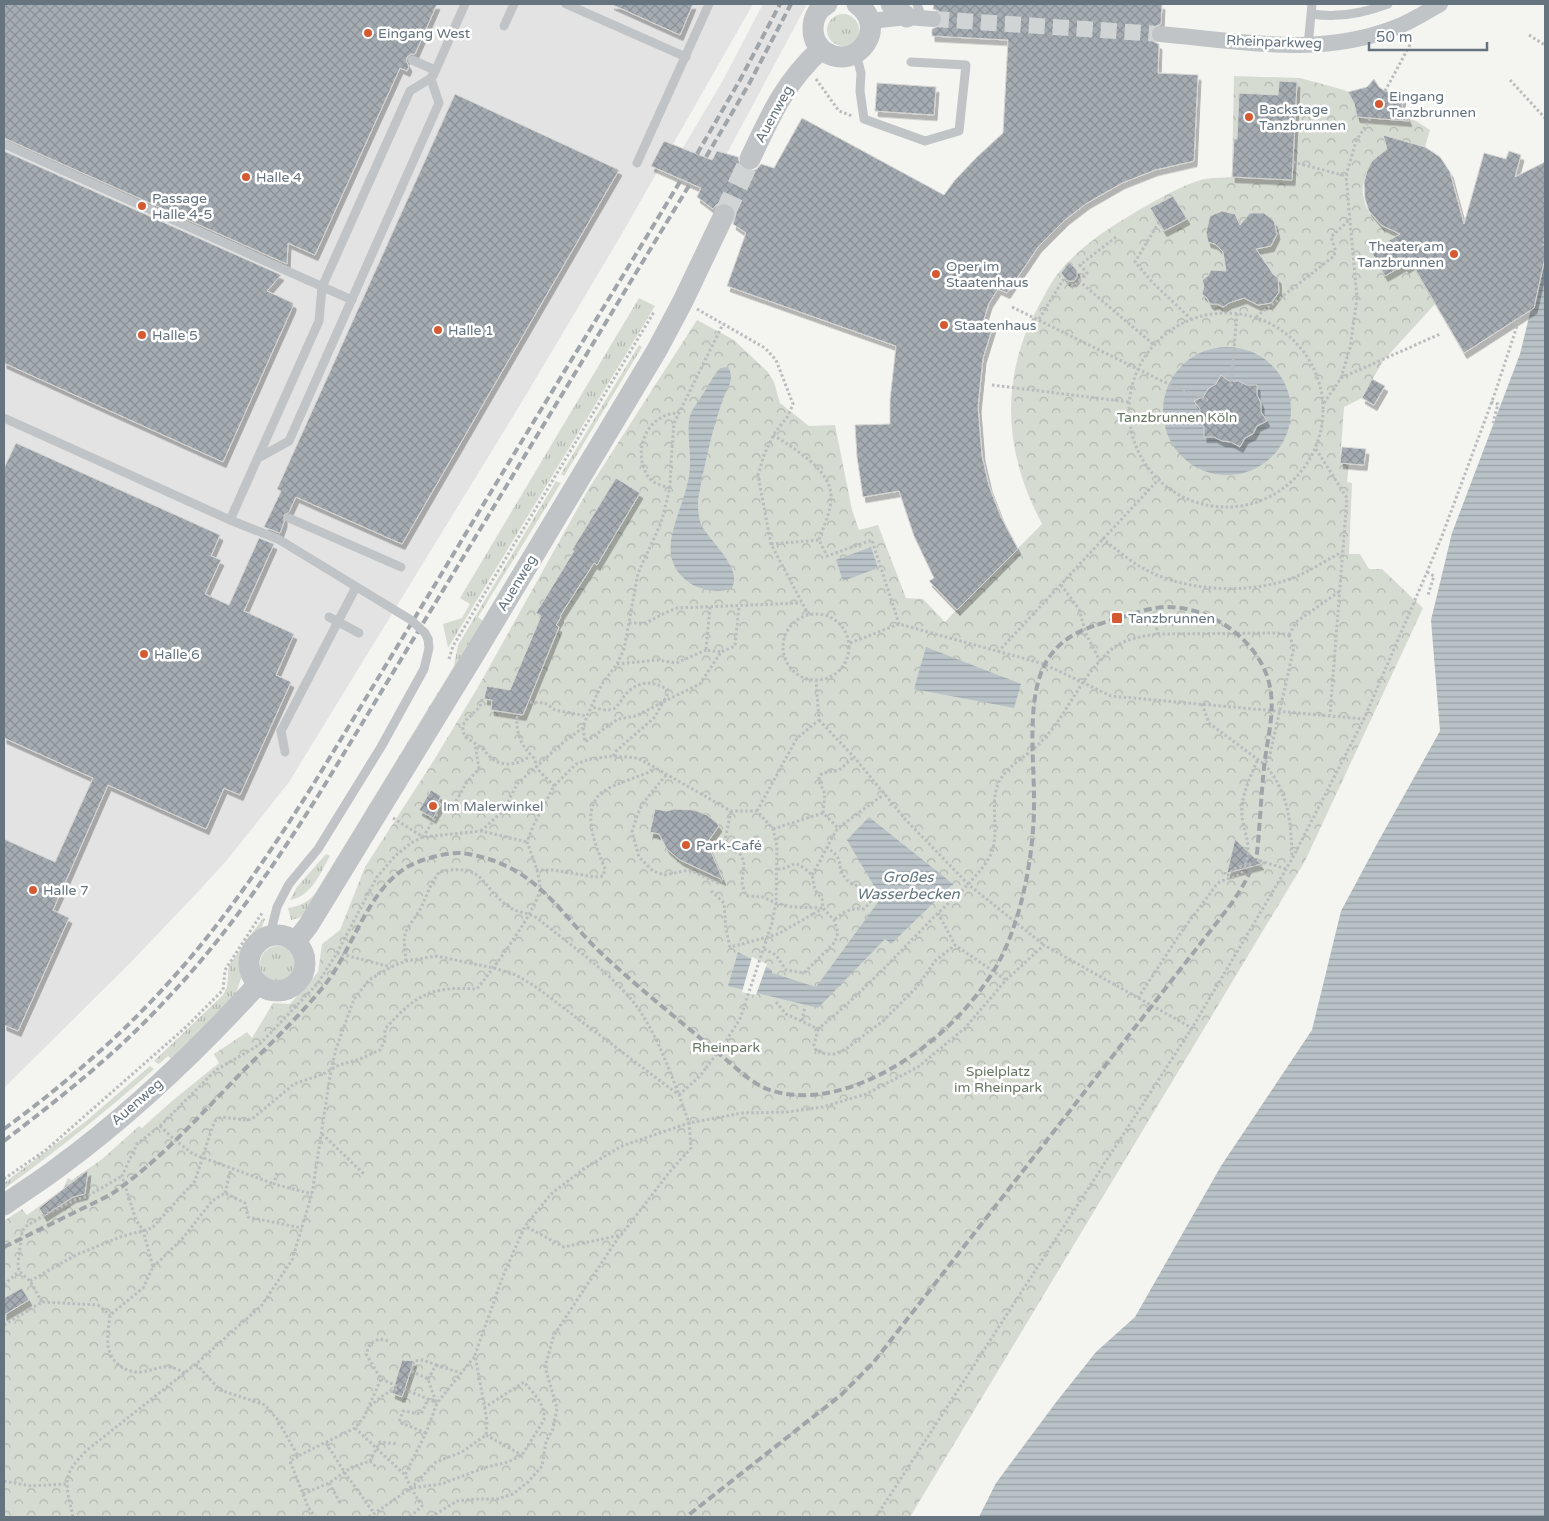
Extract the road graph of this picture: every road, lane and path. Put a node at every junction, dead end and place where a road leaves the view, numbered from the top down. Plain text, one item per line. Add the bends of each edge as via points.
1 (465, 4) edge
2 (514, 4) edge
3 (566, 4) edge
4 (709, 4) edge
5 (827, 4) edge
6 (857, 4) edge
7 (891, 4) edge
8 (1312, 4) edge
9 (1388, 4) edge
10 (1440, 4) edge
11 (920, 14) edge
12 (1312, 14) junction
13 (870, 21) junction
14 (504, 26) dead end
15 (1160, 34) tunnel mouth
16 (1529, 35) dead end
17 (1411, 43) dead end
18 (1545, 45) edge
19 (1308, 46) junction
20 (821, 49) junction
21 (856, 54) junction
22 (686, 57) junction
23 (412, 60) dead end
24 (911, 62) dead end
25 (435, 70) junction
26 (815, 76) dead end
27 (431, 79) junction
28 (1510, 80) dead end
29 (1385, 91) dead end
30 (1545, 118) edge
31 (864, 119) junction
32 (1370, 119) dead end
33 (4, 144) edge
34 (750, 159) tunnel mouth
35 (1293, 162) dead end
36 (637, 163) dead end
37 (1346, 176) junction
38 (724, 216) tunnel mouth
39 (1350, 219) junction
40 (1158, 222) dead end
41 (1116, 237) dead end
42 (1545, 237) edge
43 (1543, 246) dead end
44 (1079, 281) junction
45 (322, 287) junction
46 (352, 300) junction
47 (683, 300) junction
48 (1012, 307) dead end
49 (1237, 313) junction
50 (1256, 317) junction
51 (1520, 317) dead end
52 (1192, 318) junction
53 (1039, 319) junction
54 (319, 321) junction
55 (723, 324) junction
56 (1440, 334) dead end
57 (1154, 345) junction
58 (1138, 369) junction
59 (1341, 378) junction
60 (992, 385) dead end
61 (1231, 386) dead end
62 (1208, 400) dead end
63 (1129, 402) junction
64 (1492, 402) junction
65 (1324, 403) junction
66 (679, 414) junction
67 (4, 418) edge
68 (13, 422) junction
69 (1493, 422) dead end
70 (773, 435) junction
71 (1316, 449) junction
72 (258, 458) junction
73 (1158, 480) junction
74 (670, 488) junction
75 (289, 518) dead end
76 (230, 520) junction
77 (1102, 538) junction
78 (819, 540) junction
79 (771, 544) junction
80 (1342, 551) junction
81 (402, 567) dead end
82 (1427, 572) junction
83 (1061, 585) junction
84 (356, 587) junction
85 (1340, 591) junction
86 (1428, 595) dead end
87 (801, 603) junction
88 (739, 606) junction
89 (710, 607) junction
90 (1154, 612) dead end
91 (808, 614) junction
92 (329, 617) dead end
93 (629, 623) junction
94 (900, 624) junction
95 (358, 634) dead end
96 (1158, 634) junction
97 (1289, 635) junction
98 (850, 643) junction
99 (706, 650) junction
100 (721, 652) junction
101 (998, 652) junction
102 (1100, 661) junction
103 (617, 664) junction
104 (816, 681) junction
105 (1082, 682) junction
106 (482, 699) dead end
107 (530, 702) dead end
108 (662, 702) junction
109 (1202, 704) junction
110 (591, 707) junction
111 (1281, 711) junction
112 (1330, 715) junction
113 (517, 716) dead end
114 (587, 716) junction
115 (1364, 719) junction
116 (819, 720) junction
117 (583, 728) junction
118 (475, 743) junction
119 (285, 752) dead end
120 (530, 756) junction
121 (614, 756) junction
122 (854, 757) junction
123 (1258, 759) junction
124 (1264, 764) junction
125 (536, 767) junction
126 (654, 768) junction
127 (666, 775) junction
128 (554, 786) junction
129 (883, 794) junction
130 (448, 807) dead end
131 (380, 810) junction
132 (731, 811) junction
133 (757, 811) junction
134 (438, 813) dead end
135 (823, 813) junction
136 (838, 828) junction
137 (772, 829) junction
138 (481, 830) junction
139 (423, 837) junction
140 (527, 842) junction
141 (826, 847) junction
142 (1292, 859) junction
143 (775, 869) junction
144 (1286, 869) junction
145 (536, 870) junction
146 (812, 875) junction
147 (720, 878) dead end
148 (1225, 879) junction
149 (969, 885) junction
150 (711, 891) dead end
151 (776, 903) junction
152 (823, 908) junction
153 (530, 913) junction
154 (938, 913) junction
155 (834, 920) junction
156 (270, 935) junction
157 (296, 941) junction
158 (955, 945) junction
159 (1044, 945) junction
160 (764, 949) junction
161 (337, 953) junction
162 (406, 961) junction
163 (391, 967) junction
164 (494, 968) junction
165 (1006, 980) junction
166 (258, 984) junction
167 (1138, 998) junction
168 (776, 1002) dead end
169 (805, 1006) dead end
170 (802, 1022) junction
171 (1192, 1028) junction
172 (818, 1029) junction
173 (331, 1070) junction
174 (679, 1095) junction
175 (689, 1123) junction
176 (160, 1126) junction
177 (321, 1134) junction
178 (203, 1158) junction
179 (232, 1169) junction
180 (277, 1173) dead end
181 (364, 1174) dead end
182 (122, 1176) junction
183 (274, 1184) junction
184 (225, 1194) junction
185 (312, 1194) junction
186 (4, 1205) edge
187 (525, 1226) junction
188 (302, 1228) junction
189 (144, 1230) junction
190 (621, 1235) junction
191 (153, 1267) junction
192 (19, 1271) junction
193 (30, 1281) junction
194 (4, 1285) edge
195 (42, 1302) junction
196 (110, 1314) junction
197 (4, 1325) edge
198 (389, 1341) dead end
199 (476, 1356) junction
200 (196, 1364) junction
201 (436, 1365) junction
202 (185, 1373) junction
203 (461, 1373) junction
204 (380, 1379) junction
205 (428, 1379) junction
206 (401, 1388) junction
207 (428, 1399) junction
208 (437, 1403) junction
209 (369, 1406) junction
210 (484, 1408) junction
211 (355, 1428) junction
212 (426, 1433) junction
213 (486, 1435) junction
214 (326, 1443) junction
215 (397, 1444) dead end
216 (376, 1447) junction
217 (522, 1455) junction
218 (298, 1456) junction
219 (370, 1461) junction
220 (377, 1468) dead end
221 (345, 1473) junction
222 (405, 1475) junction
223 (4, 1481) edge
224 (329, 1483) junction
225 (66, 1484) junction
226 (411, 1488) junction
227 (303, 1494) junction
228 (340, 1503) dead end
229 (374, 1513) junction
230 (73, 1517) edge
231 (316, 1517) edge
232 (369, 1517) edge
233 (410, 1517) edge
234 (431, 1517) edge
235 (876, 1517) edge

1 - 25 lane
1 - 54 lane, bridge via 431,78 410,91 322,287
2 - 14 lane
3 - 22 lane
4 - 22 lane
5 - 20 street via 816,14 813,23 813,32
6 - 13 street
7 - 11 street
8 - 12 lane
9 - 12 lane via 1330,17
10 - 19 street, Rheinparkweg via 1396,28 1336,43
11 - 13 street
12 - 19 lane
13 - 21 street via 868,40
15 - 19 street, Rheinparkweg
16 - 18 path
17 - 29 path
20 - 21 street via 832,56
20 - 34 street, Auenweg via 800,70 775,105
21 - 31 lane via 861,73
22 - 36 lane
23 - 25 lane
24 - 31 lane via 966,65 959,131 925,141
25 - 27 lane
26 - 31 path via 839,112
27 - 45 lane via 410,91
27 - 46 lane via 439,103
28 - 30 path
32 - 37 path via 1356,141
33 - 45 lane
35 - 37 path
37 - 39 path
38 - 47 street, Auenweg
39 - 50 path via 1330,237 1334,256
39 - 59 path via 1358,298 1350,348
40 - 52 path via 1135,262
41 - 44 path via 1080,265 1087,273
42 - 43 path
44 - 53 path via 1074,286 1063,280
44 - 57 path
45 - 46 lane
45 - 54 lane
46 - 72 lane via 289,441
47 - 55 path
47 - 131 street, Auenweg via 657,350
48 - 53 path
49 - 50 path
49 - 52 path via 1214,313
49 - 61 path
50 - 65 path via 1282,330 1303,350 1318,374
51 - 64 path
52 - 57 path via 1169,330
53 - 58 path
54 - 72 lane
54 - 76 lane, bridge
55 - 66 path
55 - 70 path via 765,348 776,360 793,404
56 - 59 path
57 - 58 path
58 - 62 path
58 - 63 path
59 - 65 path
60 - 63 path
63 - 73 path via 1131,430 1141,457
64 - 69 path via 1498,404
64 - 82 path
65 - 71 path via 1323,426
66 - 74 path via 674,423
66 - 74 path via 670,413 658,418 650,426 642,450 643,464 650,479
67 - 68 lane, bridge
68 - 72 lane via 230,520
68 - 76 lane, bridge
70 - 78 path via 810,461 830,487 829,513
70 - 79 path via 758,475
71 - 73 path via 1299,475 1274,495 1245,506 1214,507 1184,498
71 - 80 path via 1347,498
73 - 77 path
74 - 93 path via 661,523 638,573
75 - 81 lane
76 - 84 lane, bridge via 278,539
77 - 80 path via 1136,565 1176,582 1219,589 1285,581
77 - 83 path
78 - 79 path
78 - 94 path via 827,556 872,540
79 - 87 path
80 - 85 path
82 - 86 path via 1434,576
82 - 115 path
83 - 101 path
83 - 102 path via 1079,609 1086,634
84 - 119 lane, bridge via 280,731
84 - 156 lane, bridge via 411,620 425,633 428,658 381,747 318,849 289,884 277,907
85 - 97 path via 1296,622
85 - 112 path
87 - 88 path
87 - 91 path
88 - 89 path
88 - 100 path via 734,646
89 - 93 path via 677,608 646,623
89 - 99 path
90 - 96 path
91 - 98 path via 830,616 846,632
91 - 104 path via 788,628 783,651 786,663 794,672
92 - 95 lane
93 - 103 path via 624,649
94 - 98 path
94 - 101 path
96 - 97 path via 1278,632
96 - 102 path via 1121,643
97 - 111 path via 1294,647
98 - 104 path via 845,665 827,679
99 - 100 path
99 - 103 path via 676,663 657,660
100 - 108 path via 700,684
101 - 105 path via 1044,664
102 - 105 path
103 - 110 path
104 - 116 path
105 - 109 path via 1111,696
105 - 149 path via 1046,736 1000,779 990,857
106 - 118 path via 480,708 464,724 465,735
107 - 114 path via 545,703 555,710
108 - 110 path via 667,689 647,682 635,685 615,708
108 - 117 path via 636,716 618,719 585,742
108 - 121 path via 656,717
109 - 111 path
109 - 123 path via 1209,722
110 - 114 path
111 - 112 path
111 - 124 path via 1269,759
112 - 115 path
113 - 120 path via 518,736
114 - 117 path
115 - 142 path
116 - 122 path
116 - 133 path via 797,738
117 - 125 path
118 - 120 path via 499,762 517,763
118 - 130 path via 479,769 466,782 455,803
120 - 125 path via 535,759
121 - 126 path via 638,758
121 - 128 path via 576,764
122 - 129 path
122 - 135 path via 839,770 819,776 825,794
123 - 124 path
123 - 148 path via 1242,807 1242,820 1250,846 1246,862 1240,874
124 - 142 path via 1275,776 1287,804
125 - 128 path
125 - 138 path via 517,784 504,810
126 - 127 path
126 - 145 path via 599,795 594,804 590,824 605,869 603,876
127 - 132 path
127 - 147 path via 637,816 632,832 639,857 653,871 665,875 689,870 718,883
128 - 140 path
129 - 136 path
129 - 149 path
131 - 139 path
131 - 157 street, Auenweg
132 - 133 path
132 - 151 path via 725,840 744,862 742,884 746,896 763,897
133 - 137 path
134 - 139 path
135 - 136 path
135 - 137 path
136 - 141 path
137 - 143 path via 776,846
138 - 139 path
138 - 140 path
139 - 161 path via 395,856 377,877
140 - 145 path
141 - 146 path
141 - 155 path via 836,853 846,879 866,889 871,896 864,909 844,910
142 - 144 path
143 - 146 path via 798,864
143 - 151 path
144 - 148 path via 1261,861 1262,866 1264,863 1261,861 1260,861 1234,869 1229,875 1225,871 1229,872 1229,875 1224,877
144 - 171 path
145 - 153 path via 540,889
146 - 152 path
148 - 167 path via 1206,898
149 - 154 path
149 - 159 path
150 - 152 path, bridge via 724,903 730,947 778,934
151 - 152 path
151 - 160 path
152 - 155 path
153 - 162 path via 512,910 495,898 482,877 474,873 460,870 439,872 406,931
153 - 164 path
153 - 174 path via 598,967 626,994 654,1034
154 - 158 path
154 - 172 path via 871,982
155 - 160 path via 838,932 835,942 804,973 786,970 776,955
156 - 157 street via 284,935
156 - 166 street via 251,952 249,960
157 - 166 street via 306,958 302,977 295,985 277,991
158 - 165 path
158 - 172 path via 935,961 916,988 883,1021 846,1049 834,1054 816,1051 814,1045
159 - 165 path
159 - 167 path
160 - 174 path, bridge via 735,1028 700,1076
161 - 163 path
161 - 176 path via 318,983 260,1045 216,1070
162 - 163 path
162 - 164 path via 436,956
163 - 173 path via 369,980 354,999
164 - 173 path via 476,989 454,987 422,996 403,1009 385,1029 385,1040 380,1050
164 - 174 path via 516,975 536,987
165 - 175 path via 965,1028 918,1066 866,1094 823,1107 787,1112 742,1112
166 - 186 street, Auenweg via 212,1034 137,1103 61,1166
167 - 171 path
168 - 170 path via 786,1014
169 - 170 path
170 - 172 path
171 - 235 path
173 - 177 path
173 - 178 path via 294,1084 252,1119 221,1117 215,1121
174 - 175 path
175 - 187 path via 622,1146 585,1168 551,1194
175 - 190 path via 691,1148
176 - 178 path via 193,1154
176 - 182 path via 137,1144
177 - 181 path
177 - 185 path
178 - 179 path
178 - 189 path via 195,1181 152,1228
179 - 183 path
179 - 184 path
180 - 183 path
182 - 189 path via 136,1220
182 - 192 path via 25,1227
183 - 185 path
184 - 188 path via 245,1204 248,1218
184 - 191 path via 212,1201 182,1239
185 - 188 path
187 - 190 path via 564,1247
187 - 199 path via 503,1276
188 - 200 path via 292,1260 262,1305
189 - 191 path
189 - 193 path via 76,1255
190 - 234 path via 554,1335 545,1367 557,1408 542,1466 513,1494 497,1499 457,1501
191 - 196 path via 143,1288
192 - 193 path
192 - 194 path
193 - 195 path
195 - 196 path via 98,1305
195 - 197 path
196 - 202 path via 108,1346 118,1366 140,1372 167,1366
198 - 204 path via 379,1338 370,1344 366,1354
199 - 203 path
199 - 210 path
200 - 202 path
200 - 218 path via 220,1390 265,1405
201 - 203 path
201 - 205 path
201 - 205 path via 424,1360 414,1361 411,1371
202 - 225 path via 87,1450 73,1464
203 - 208 path
204 - 206 path
204 - 209 path
205 - 208 path
206 - 207 path
206 - 209 path via 385,1394
207 - 208 path
207 - 212 path via 421,1414 403,1411 399,1422
208 - 212 path
209 - 211 path
210 - 213 path
210 - 217 path via 524,1382 542,1405 544,1420
211 - 214 path
211 - 216 path
212 - 222 path
213 - 217 path
213 - 226 path via 462,1452 436,1462
214 - 218 path
214 - 221 path
215 - 216 path via 380,1442
216 - 219 path
216 - 222 path
217 - 226 path via 441,1484
218 - 227 path via 290,1461
219 - 220 path
219 - 221 path
221 - 224 path
221 - 229 path
222 - 226 path
223 - 225 path via 31,1486
224 - 227 path
224 - 228 path
225 - 230 path
226 - 229 path
226 - 233 path via 422,1506
227 - 231 path
229 - 232 path

